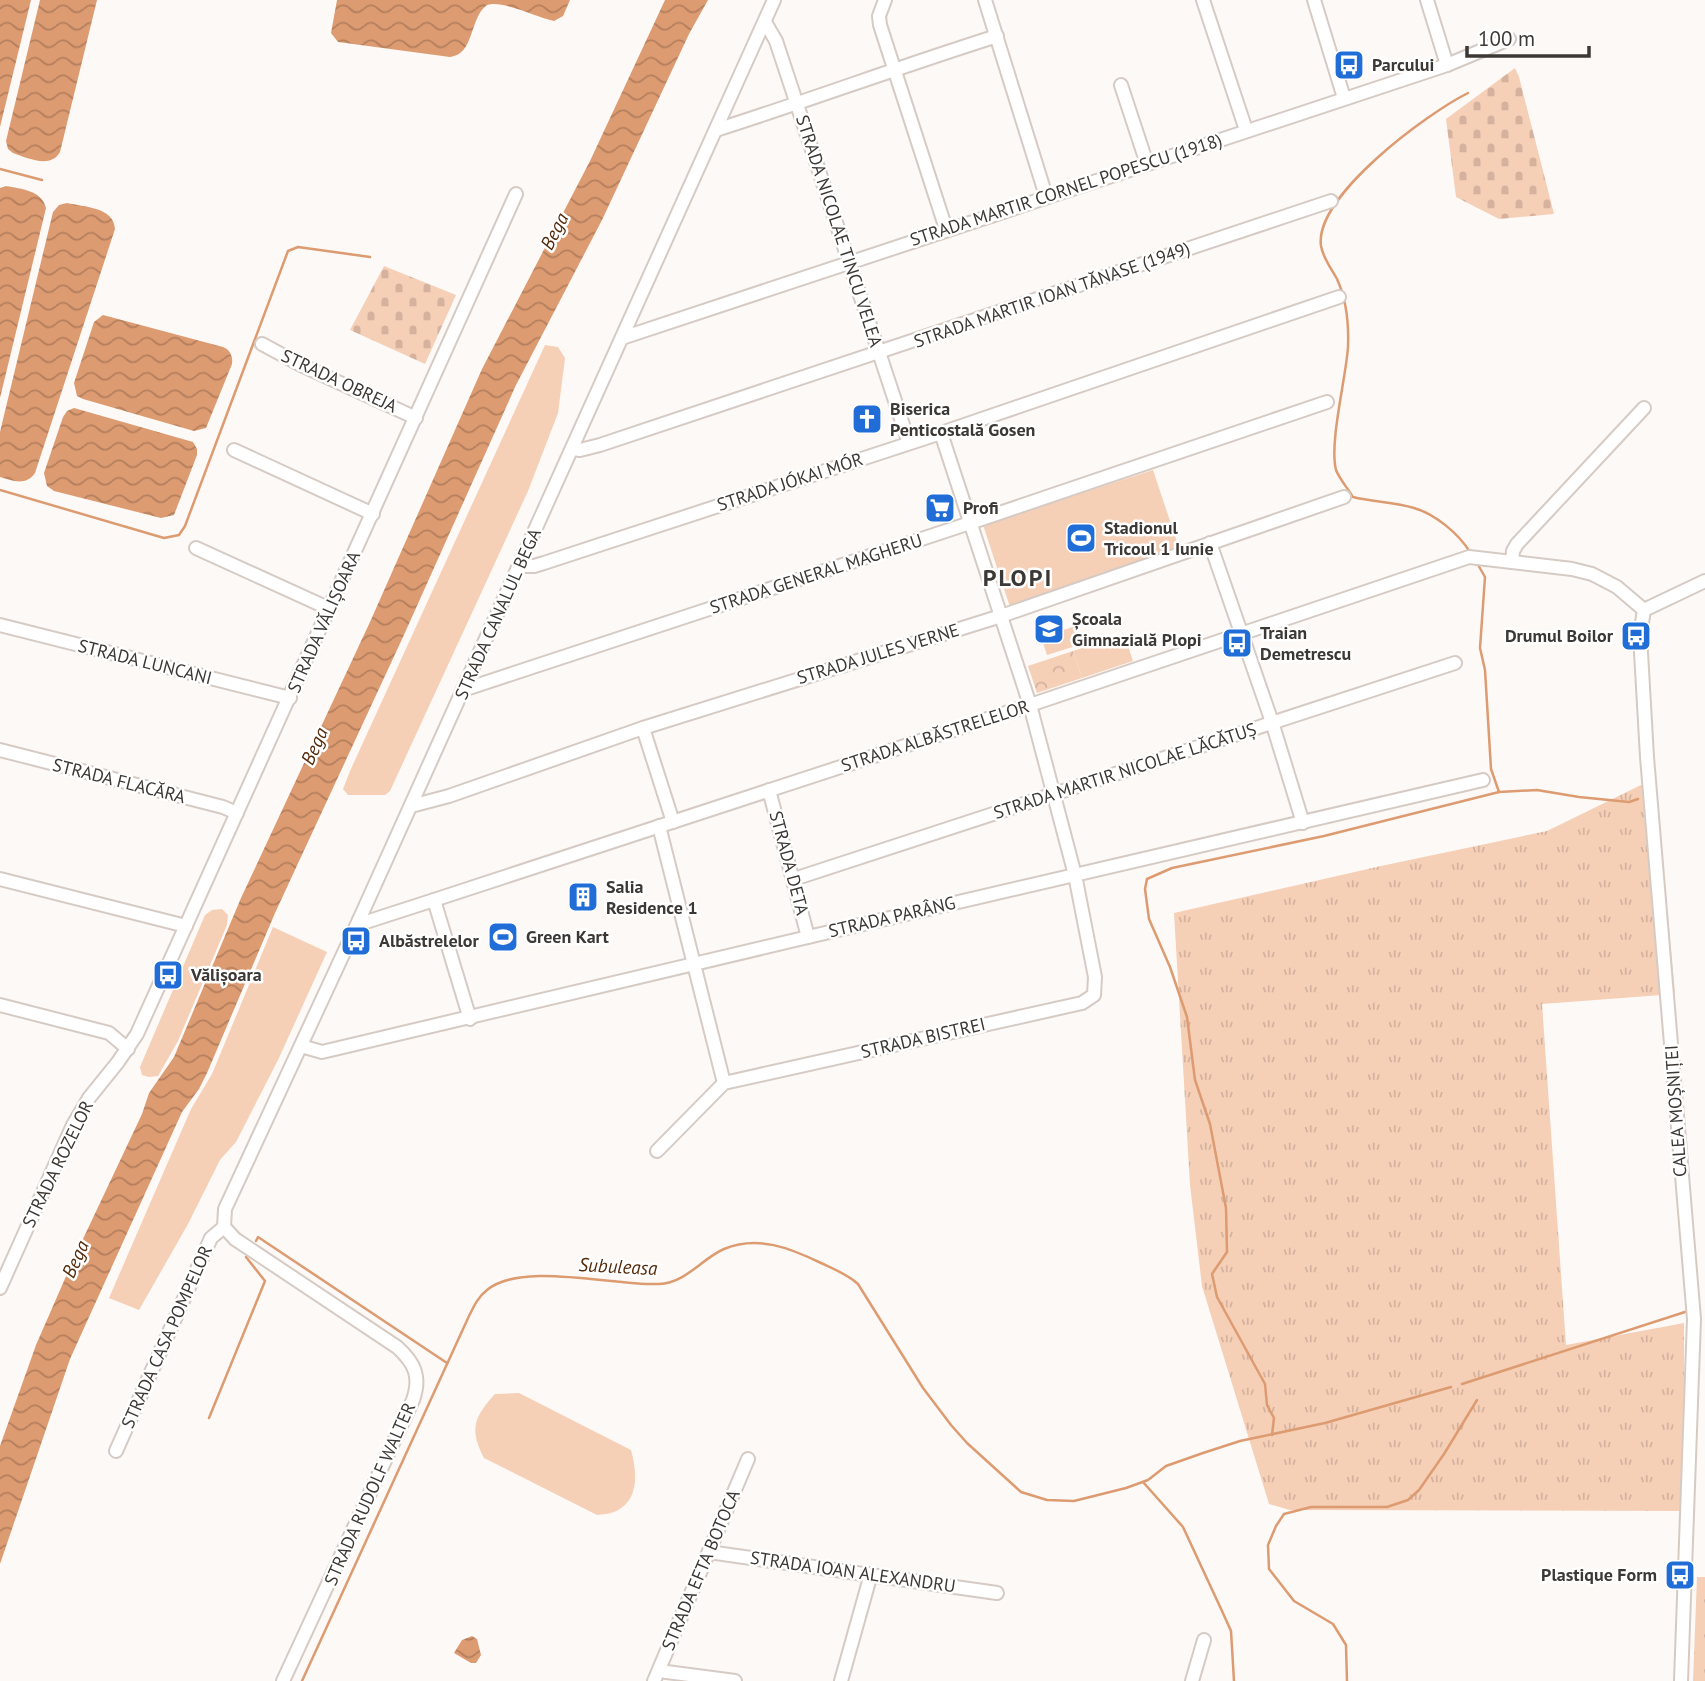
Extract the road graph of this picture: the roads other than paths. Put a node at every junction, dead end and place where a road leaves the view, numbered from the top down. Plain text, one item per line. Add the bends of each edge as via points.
1 (774, 0) edge
2 (985, 0) edge
3 (1203, 0) edge
4 (1314, 0) edge
5 (1427, 0) edge
6 (883, 4) edge
7 (765, 22) junction
8 (997, 36) junction
9 (1509, 39) dead end
10 (1447, 65) junction
11 (895, 69) junction
12 (1121, 85) dead end
13 (1344, 98) junction
14 (797, 104) junction
15 (716, 130) junction
16 (1246, 130) junction
17 (1147, 164) junction
18 (516, 194) dead end
19 (1046, 196) junction
20 (1331, 201) dead end
21 (946, 229) junction
22 (850, 264) junction
23 (1339, 297) dead end
24 (622, 338) junction
25 (262, 344) dead end
26 (879, 353) junction
27 (1327, 402) dead end
28 (1644, 408) dead end
29 (416, 418) junction
30 (941, 433) junction
31 (909, 443) junction
32 (572, 449) junction
33 (234, 450) dead end
34 (1344, 497) dead end
35 (373, 514) junction
36 (970, 523) junction
37 (1210, 543) junction
38 (196, 548) dead end
39 (1512, 562) junction
40 (519, 565) junction
41 (1705, 581) edge
42 (330, 609) junction
43 (1644, 610) junction
44 (1001, 616) junction
45 (0, 625) edge
46 (1241, 634) junction
47 (1455, 663) dead end
48 (463, 690) junction
49 (290, 698) junction
50 (1030, 705) junction
51 (1272, 722) junction
52 (643, 728) junction
53 (0, 750) edge
54 (1483, 780) dead end
55 (769, 790) junction
56 (1054, 796) junction
57 (411, 806) junction
58 (237, 813) junction
59 (673, 822) junction
60 (1303, 823) junction
61 (659, 826) junction
62 (1075, 875) junction
63 (0, 879) edge
64 (794, 879) junction
65 (434, 900) junction
66 (359, 920) junction
67 (186, 926) junction
68 (808, 937) junction
69 (695, 964) junction
70 (0, 1005) edge
71 (471, 1018) junction
72 (301, 1046) junction
73 (128, 1049) junction
74 (724, 1083) junction
75 (657, 1151) dead end
76 (225, 1227) junction
77 (0, 1288) edge
78 (116, 1451) dead end
79 (748, 1459) dead end
80 (709, 1552) junction
81 (871, 1574) junction
82 (997, 1593) dead end
83 (1204, 1640) dead end
84 (656, 1676) edge
85 (283, 1681) edge
86 (735, 1681) edge
87 (841, 1681) edge
88 (1192, 1681) edge
89 (1681, 1681) edge

1 - 7 street, STRADA CANALUL BEGA
2 - 8 street
3 - 16 street
4 - 13 street
5 - 10 street
6 - 11 street via 880,25
7 - 14 street, STRADA NICOLAE TINCU VELEA
7 - 15 street, STRADA CANALUL BEGA
8 - 11 street
8 - 19 street
9 - 10 street, STRADA MARTIR CORNEL POPESCU (1918)
10 - 13 street, STRADA MARTIR CORNEL POPESCU (1918)
11 - 14 street
11 - 21 street
12 - 17 street
13 - 16 street, STRADA MARTIR CORNEL POPESCU (1918)
14 - 15 street
14 - 22 street, STRADA NICOLAE TINCU VELEA
15 - 24 street, STRADA CANALUL BEGA
16 - 17 street, STRADA MARTIR CORNEL POPESCU (1918)
17 - 19 street, STRADA MARTIR CORNEL POPESCU (1918)
18 - 29 street, STRADA VĂLIȘOARA
19 - 21 street, STRADA MARTIR CORNEL POPESCU (1918)
20 - 26 street, STRADA MARTIR IOAN TĂNASE (1949)
21 - 22 street, STRADA MARTIR CORNEL POPESCU (1918)
22 - 24 street, STRADA MARTIR CORNEL POPESCU (1918)
22 - 26 street, STRADA NICOLAE TINCU VELEA
23 - 30 street, STRADA JÓKAI MÓR
24 - 32 street, STRADA CANALUL BEGA
25 - 29 street, STRADA OBREJA
26 - 31 street, STRADA NICOLAE TINCU VELEA
26 - 32 street, STRADA MARTIR IOAN TĂNASE (1949) via 600,445
27 - 36 street, STRADA GENERAL MAGHERU
28 - 39 street via 1517,544
29 - 35 street, STRADA VĂLIȘOARA
30 - 31 street, STRADA JÓKAI MÓR
30 - 36 street
31 - 40 street, STRADA JÓKAI MÓR via 544,563
32 - 40 street, STRADA CANALUL BEGA
33 - 35 street
34 - 37 street, STRADA JULES VERNE
35 - 42 street, STRADA VĂLIȘOARA
36 - 44 street
36 - 48 street, STRADA GENERAL MAGHERU
37 - 44 street, STRADA JULES VERNE
37 - 46 street
38 - 42 street
39 - 43 street, STRADA ALBĂSTRELELOR via 1592,574 1617,587
39 - 46 street, STRADA ALBĂSTRELELOR via 1469,557
40 - 48 street, STRADA CANALUL BEGA
41 - 43 street
42 - 49 street, STRADA VĂLIȘOARA
43 - 89 street, CALEA MOȘNIȚEI via 1640,635 1647,757 1694,1319
44 - 50 street
44 - 52 street, STRADA JULES VERNE
45 - 49 street, STRADA LUNCANI
46 - 50 street, STRADA ALBĂSTRELELOR
46 - 51 street
47 - 51 street, STRADA MARTIR NICOLAE LĂCĂTUȘ
48 - 57 street, STRADA CANALUL BEGA
49 - 58 street, STRADA VĂLIȘOARA
50 - 55 street, STRADA ALBĂSTRELELOR
50 - 56 street
51 - 56 street, STRADA MARTIR NICOLAE LĂCĂTUȘ
51 - 60 street
52 - 57 street, STRADA JULES VERNE
52 - 59 street
53 - 58 street, STRADA FLACĂRA
54 - 60 street, STRADA PARÂNG
55 - 59 street, STRADA ALBĂSTRELELOR
55 - 64 street, STRADA DETA
56 - 62 street
56 - 64 street, STRADA MARTIR NICOLAE LĂCĂTUȘ
57 - 66 street, STRADA CANALUL BEGA
58 - 67 street, STRADA VĂLIȘOARA
59 - 61 street, STRADA ALBĂSTRELELOR
60 - 62 street, STRADA PARÂNG
61 - 65 street, STRADA ALBĂSTRELELOR
61 - 69 street
62 - 68 street, STRADA PARÂNG
62 - 74 street, STRADA BISTREI via 1095,977 1094,995 1082,1003
63 - 67 street
64 - 68 street, STRADA DETA
65 - 66 street, STRADA ALBĂSTRELELOR via 366,922
65 - 71 street
66 - 72 street, STRADA CANALUL BEGA
67 - 73 street, STRADA VĂLIȘOARA
68 - 69 street, STRADA PARÂNG
69 - 71 street, STRADA PARÂNG
69 - 74 street
70 - 73 street via 108,1033
71 - 72 street, STRADA PARÂNG via 322,1052
72 - 76 street, STRADA CANALUL BEGA via 225,1209
73 - 77 street, STRADA ROZELOR via 73,1125
74 - 75 street
76 - 78 street, STRADA CASA POMPELOR via 211,1238
76 - 85 street, STRADA RUDOLF WALTER via 397,1347 413,1362 417,1379 413,1400
79 - 80 street, STRADA EFTA BOTOCA
80 - 81 street, STRADA IOAN ALEXANDRU
80 - 84 street, STRADA EFTA BOTOCA
81 - 82 street, STRADA IOAN ALEXANDRU
81 - 87 street
83 - 88 street
84 - 86 street

